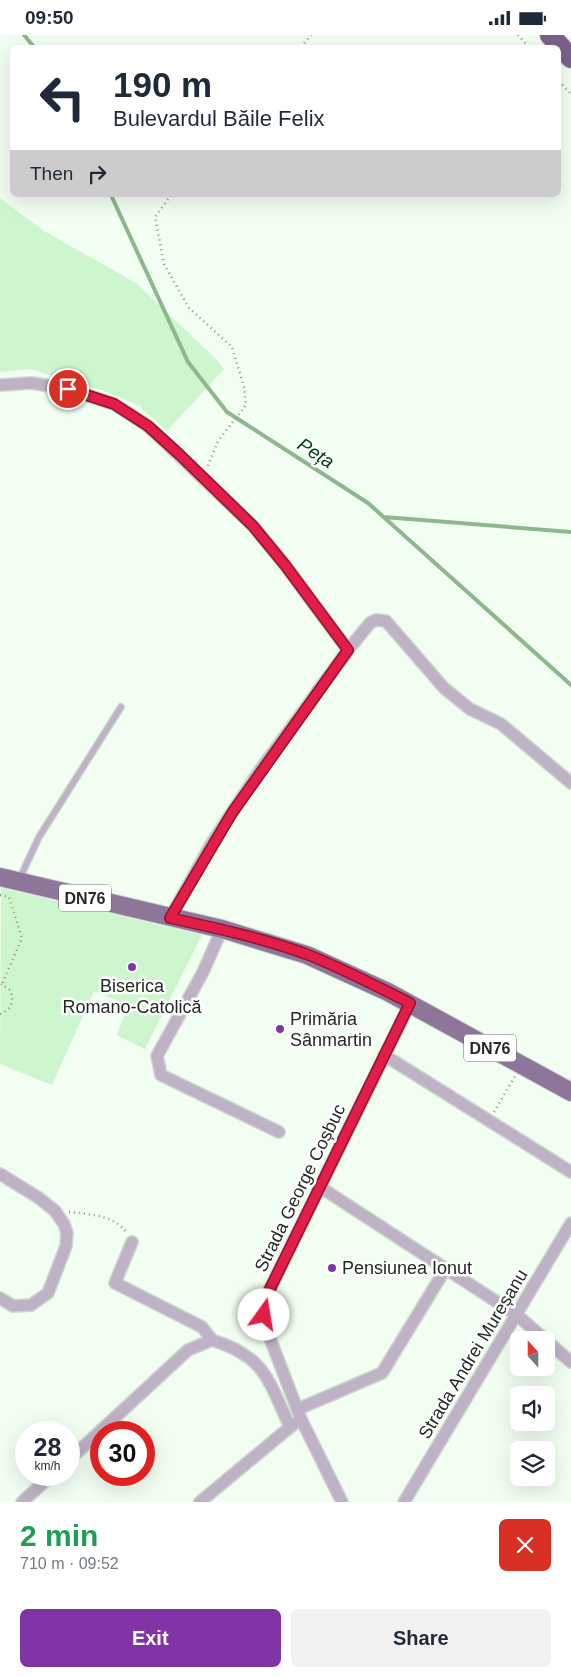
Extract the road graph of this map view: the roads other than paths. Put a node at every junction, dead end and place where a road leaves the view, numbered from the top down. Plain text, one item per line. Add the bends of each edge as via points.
1 (550, 35) edge
2 (559, 45) edge
3 (561, 47) edge
4 (571, 58) edge
5 (0, 385) edge
6 (348, 650) junction
7 (121, 707) dead end
8 (571, 783) edge
9 (0, 877) edge
10 (18, 882) junction
11 (170, 918) junction
12 (222, 929) junction
13 (410, 1003) junction
14 (384, 1055) junction
15 (571, 1091) edge
16 (279, 1132) dead end
17 (571, 1172) edge
18 (0, 1174) edge
19 (0, 1181) edge
20 (14, 1183) junction
21 (320, 1187) junction
22 (571, 1223) edge
23 (132, 1242) road end
24 (446, 1268) junction
25 (0, 1299) edge
26 (517, 1315) junction
27 (212, 1340) junction
28 (571, 1362) edge
29 (299, 1414) junction
30 (290, 1427) junction
31 (80, 1450) edge
32 (40, 1486) edge
33 (22, 1502) edge
34 (200, 1502) edge
35 (342, 1502) edge
36 (404, 1502) edge

1 - 2 highway
3 - 4 highway
5 - 6 street via 32,383 68,389 114,404 148,426 258,533
6 - 8 street via 370,623 386,621 444,688 470,709 501,724
6 - 11 street via 260,770
7 - 10 lane via 39,837
9 - 10 main road, DN76
10 - 11 main road, DN76
11 - 12 main road, DN76
12 - 13 main road, DN76 via 307,955
12 - 16 street via 157,1056 157,1064 161,1075
13 - 14 street, Strada George Coșbuc
13 - 15 main road, DN76
14 - 17 street
14 - 21 street, Strada George Coșbuc
18 - 20 street
19 - 20 street
20 - 25 street via 55,1211 67,1233 66,1246 48,1293 31,1305 13,1306
21 - 24 street
21 - 29 street, Strada George Coșbuc via 265,1299 266,1328
22 - 26 street, Strada Andrei Mureșanu
23 - 27 street via 115,1283 202,1327
24 - 26 street
24 - 29 street via 382,1373
26 - 28 street
26 - 36 street, Strada Andrei Mureșanu
27 - 30 street via 248,1355 264,1371
27 - 31 street via 188,1351
29 - 30 street
29 - 35 street, Strada George Coșbuc
30 - 34 street
32 - 33 street

